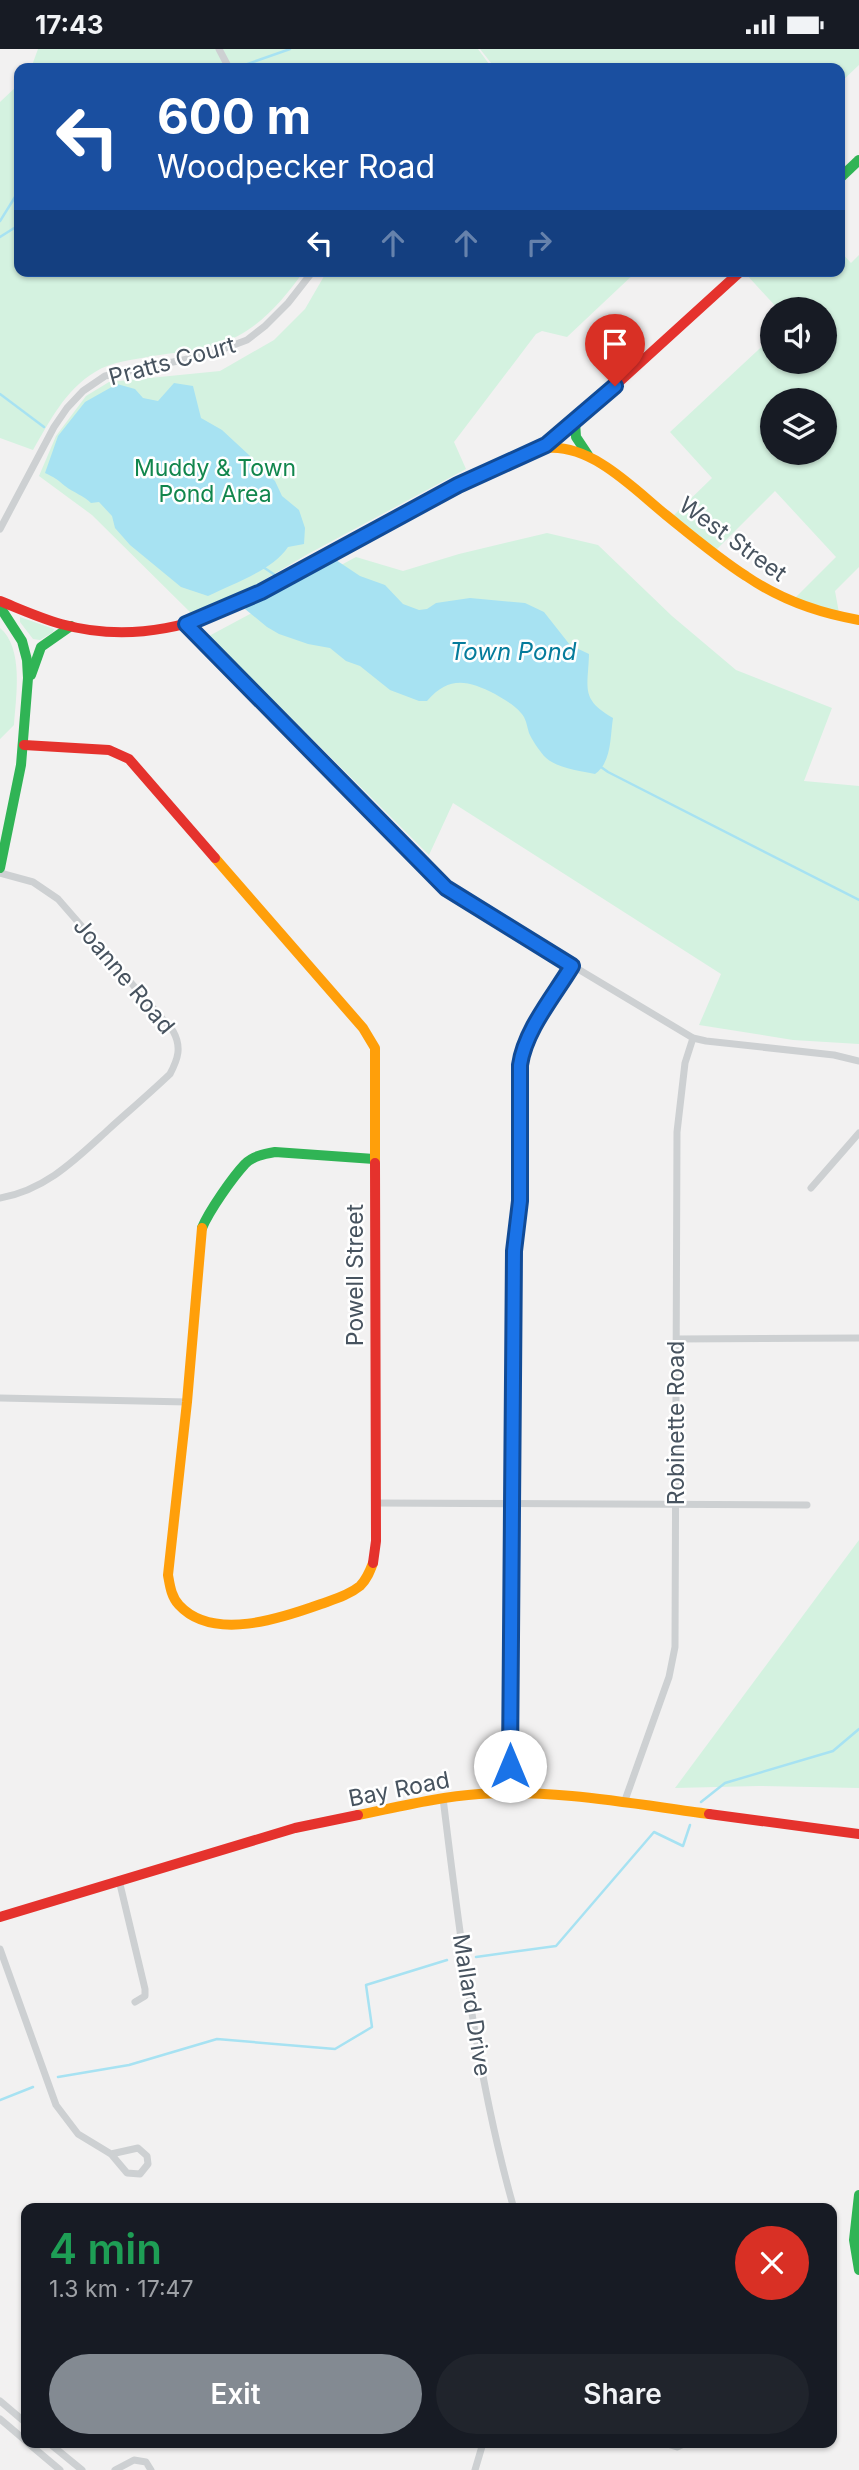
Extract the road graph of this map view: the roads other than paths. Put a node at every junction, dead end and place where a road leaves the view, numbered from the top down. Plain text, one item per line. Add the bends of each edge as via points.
1 (859, 160) edge
2 (845, 173) edge
3 (308, 277) edge
4 (734, 277) edge
5 (575, 422) junction
6 (537, 450) junction
7 (596, 463) junction
8 (0, 529) edge
9 (0, 601) edge
10 (0, 607) edge
11 (859, 621) edge
12 (186, 624) junction
13 (71, 626) junction
14 (28, 689) junction
15 (24, 745) junction
16 (0, 871) edge
17 (572, 966) junction
18 (693, 1038) junction
19 (859, 1061) edge
20 (859, 1133) edge
21 (374, 1159) junction
22 (811, 1188) dead end
23 (0, 1198) edge
24 (859, 1338) edge
25 (677, 1339) junction
26 (0, 1398) edge
27 (187, 1402) junction
28 (374, 1503) junction
29 (512, 1504) junction
30 (676, 1505) junction
31 (807, 1505) dead end
32 (509, 1792) junction
33 (443, 1798) junction
34 (624, 1803) junction
35 (859, 1834) edge
36 (119, 1880) junction
37 (0, 1917) edge
38 (0, 1949) edge
39 (135, 2001) dead end
40 (111, 2154) junction
41 (859, 2195) edge
42 (512, 2203) edge
43 (859, 2270) edge
44 (0, 2401) edge
45 (0, 2419) edge
46 (21, 2419) edge
47 (21, 2437) edge
48 (34, 2448) edge
49 (56, 2448) edge
50 (482, 2448) edge
51 (61, 2470) edge
52 (82, 2470) edge
53 (115, 2470) edge
54 (152, 2470) edge
55 (475, 2470) edge

1 - 2 street
3 - 8 street, Pratts Court via 247,341 208,355 105,376 83,391 54,428
4 - 5 street
5 - 6 street
5 - 7 street, West Street via 578,442
6 - 7 street, West Street via 569,450
6 - 12 street, West Street via 458,485 261,592
7 - 11 street, West Street via 764,589 807,609
9 - 13 street, West Street
10 - 14 street via 17,629 26,652
12 - 13 street, West Street via 122,630
12 - 17 street via 446,888
13 - 14 street via 41,647
14 - 15 street
15 - 16 street
15 - 21 street, Powell Street via 109,750 129,759 363,1028 375,1054
16 - 23 street, Joanne Road via 33,882 58,899 173,1031 179,1048 170,1074 62,1171 39,1186
17 - 18 street
17 - 29 street via 532,1033 520,1065
18 - 19 street
18 - 25 street, Robinette Road via 678,1121
20 - 22 street
21 - 27 street, Powell Street via 269,1152 256,1156 238,1172 201,1232
21 - 28 street, Powell Street
24 - 25 street
25 - 30 street, Robinette Road
26 - 27 street
27 - 28 street, Powell Street via 168,1575 171,1596 192,1615 237,1623 267,1622 355,1589 372,1566
28 - 29 street
29 - 30 street
29 - 32 street
30 - 31 street
30 - 34 street, Robinette Road via 673,1663
32 - 33 street, Bay Road
32 - 34 street, Bay Road
33 - 36 street, Bay Road via 295,1828
33 - 42 street, Mallard Drive via 487,2101
34 - 35 street, Bay Road
36 - 37 street, Bay Road
36 - 39 street via 145,1989 145,1996
38 - 40 street via 56,2105 78,2134
40 - 40 street via 131,2175 140,2174 148,2164 138,2148
41 - 43 street via 854,2241
44 - 46 street
45 - 47 street
48 - 51 street
49 - 52 street
50 - 55 street
53 - 54 street via 138,2460

